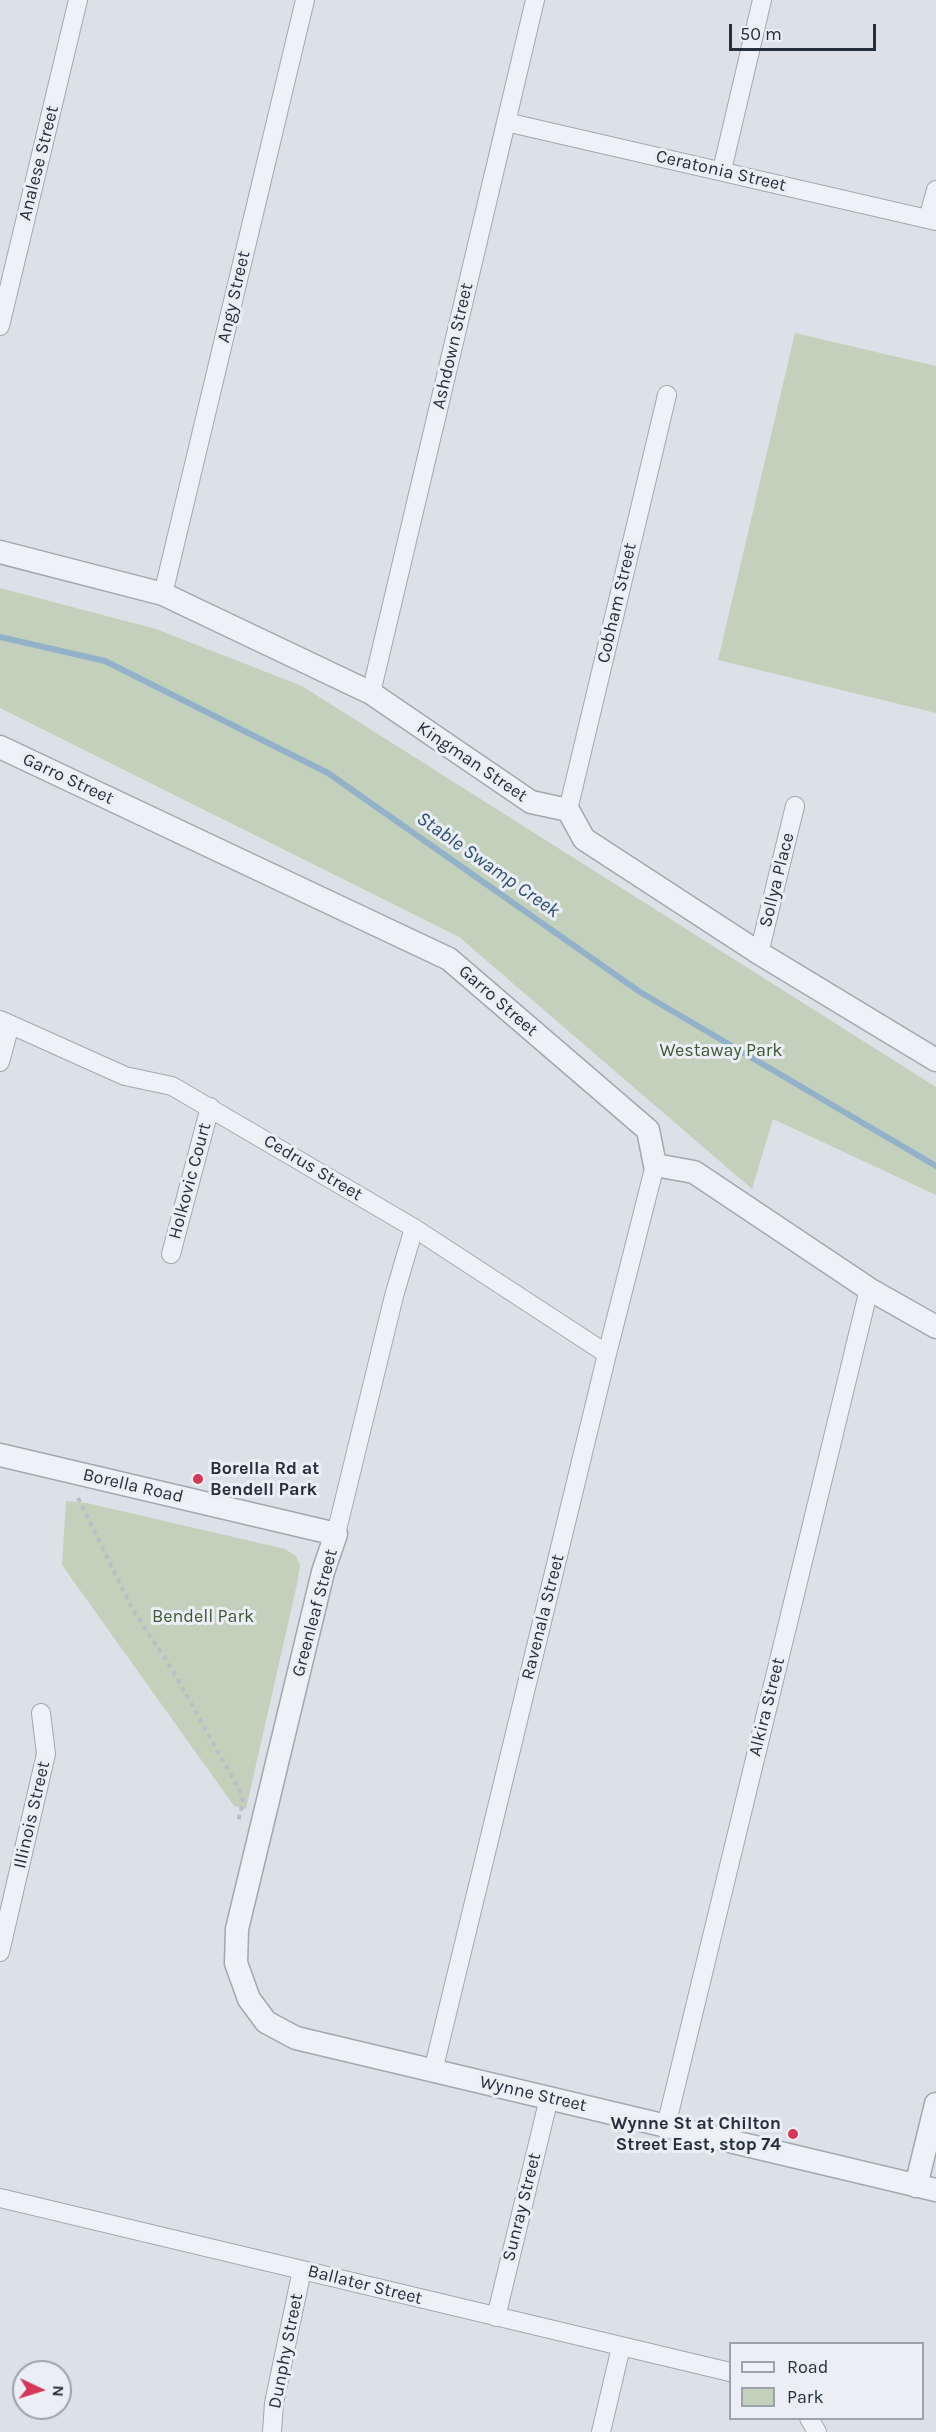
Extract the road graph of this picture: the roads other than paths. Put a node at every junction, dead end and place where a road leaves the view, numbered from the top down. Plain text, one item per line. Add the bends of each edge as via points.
1 (78, 0) edge
2 (304, 0) edge
3 (535, 0) edge
4 (762, 0) edge
5 (506, 122) junction
6 (722, 170) junction
7 (936, 190) edge
8 (932, 220) edge
9 (0, 326) edge
10 (667, 395) dead end
11 (0, 552) edge
12 (163, 594) junction
13 (371, 693) junction
14 (0, 747) edge
15 (795, 806) dead end
16 (568, 810) junction
17 (759, 953) junction
18 (5, 1022) edge
19 (936, 1060) edge
20 (0, 1062) edge
21 (210, 1107) junction
22 (655, 1165) junction
23 (414, 1228) junction
24 (171, 1254) dead end
25 (868, 1288) junction
26 (936, 1327) edge
27 (607, 1354) junction
28 (0, 1455) edge
29 (336, 1534) junction
30 (41, 1713) dead end
31 (0, 1952) edge
32 (249, 1999) joint
33 (433, 2071) junction
34 (549, 2098) junction
35 (936, 2104) edge
36 (666, 2126) junction
37 (926, 2188) edge
38 (0, 2198) edge
39 (302, 2270) junction
40 (496, 2317) junction
41 (621, 2346) junction
42 (729, 2372) edge
43 (272, 2432) edge
44 (601, 2432) edge

1 - 9 street, Analese Street
2 - 12 street, Angy Street
3 - 5 street, Ashdown Street
4 - 6 street
5 - 6 street, Ceratonia Street
5 - 13 street, Ashdown Street
6 - 8 street, Ceratonia Street
7 - 8 street
10 - 16 street, Cobham Street
11 - 12 street, Kingman Street
12 - 13 street, Kingman Street
13 - 16 street, Kingman Street via 531,802
14 - 22 street, Garro Street via 449,959 648,1130
15 - 17 street, Sollya Place
16 - 17 street via 584,839
17 - 19 street
18 - 20 street
18 - 21 street, Cedrus Street via 125,1076 172,1086
21 - 23 street, Cedrus Street
21 - 24 street, Holkovic Court
22 - 25 street via 694,1172
22 - 27 street, Ravenala Street
23 - 27 street, Cedrus Street
23 - 29 street, Greenleaf Street
25 - 26 street
25 - 36 street, Alkira Street
27 - 33 street, Ravenala Street
28 - 29 street, Borella Road
29 - 32 street, Greenleaf Street via 323,1572 237,1929 236,1963
30 - 31 street, Illinois Street via 46,1754
32 - 33 street, Wynne Street via 266,2022 296,2038
33 - 34 street, Wynne Street
34 - 36 street, Wynne Street
34 - 40 street, Sunray Street
35 - 37 street
36 - 37 street, Wynne Street
38 - 39 street, Ballater Street
39 - 40 street, Ballater Street
39 - 43 street, Dunphy Street via 274,2403
40 - 41 street, Ballater Street
41 - 42 street, Ballater Street
41 - 44 street

